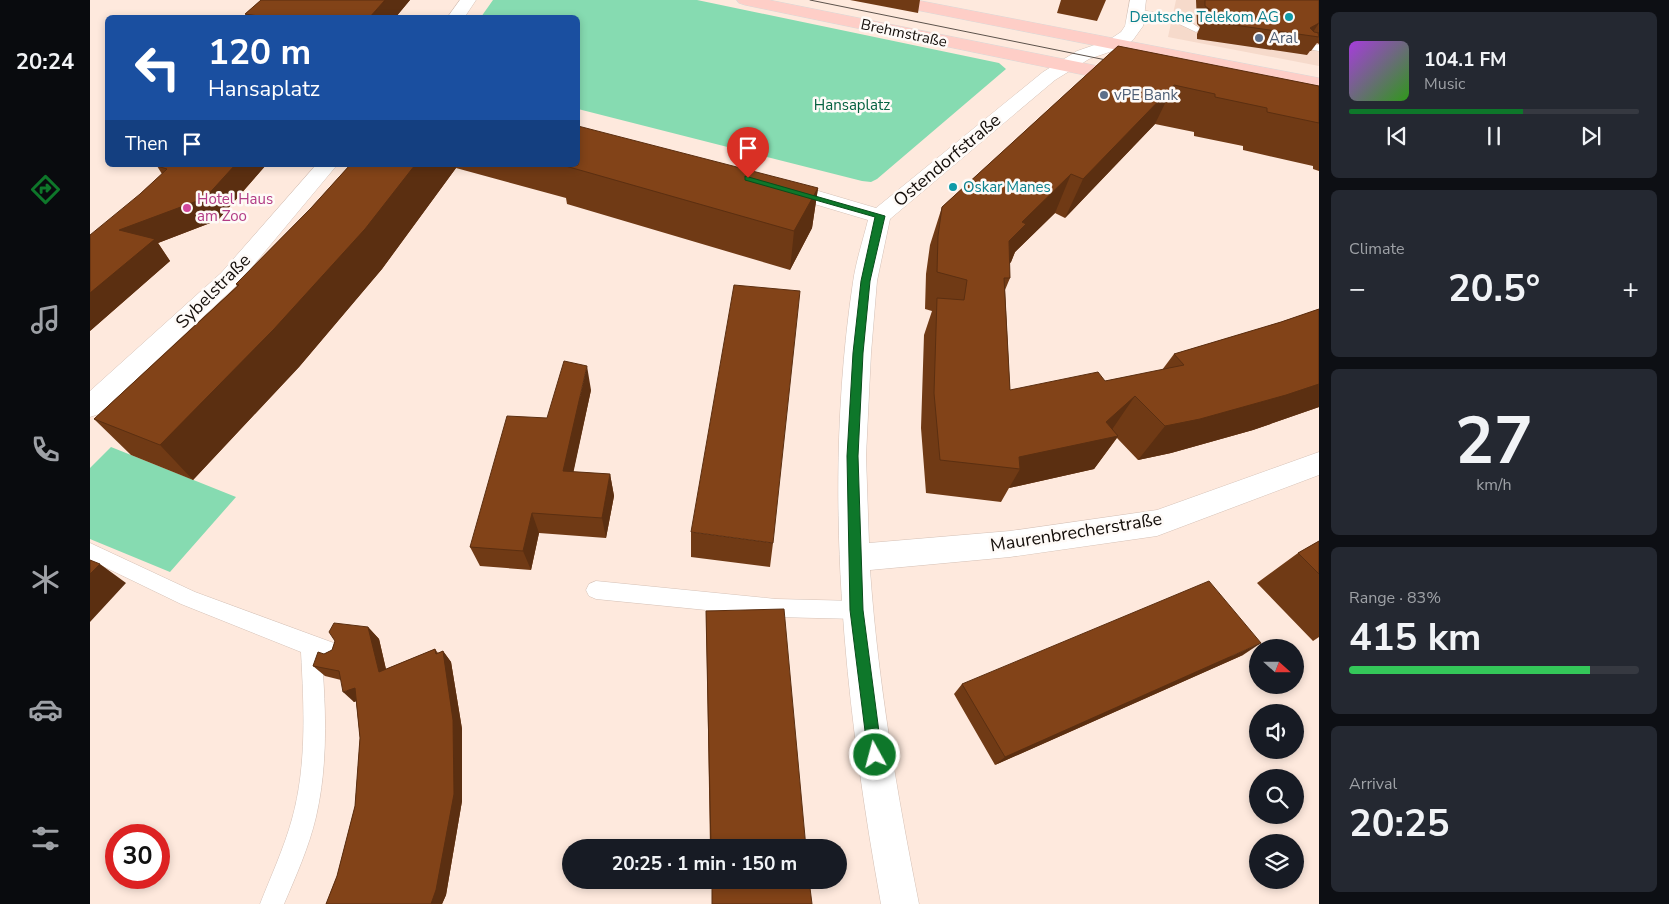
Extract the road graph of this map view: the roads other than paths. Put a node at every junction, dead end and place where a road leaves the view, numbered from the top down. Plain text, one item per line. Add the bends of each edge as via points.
1 (468, 0) edge
2 (745, 0) edge
3 (891, 0) edge
4 (1137, 6) edge
5 (457, 15) edge
6 (1196, 29) dead end
7 (1115, 44) junction
8 (1306, 46) edge
9 (1319, 48) edge
10 (1063, 66) junction
11 (1145, 82) edge
12 (1319, 84) edge
13 (325, 167) edge
14 (767, 184) edge
15 (880, 216) junction
16 (90, 407) edge
17 (1319, 463) edge
18 (90, 551) edge
19 (854, 558) junction
20 (596, 590) dead end
21 (857, 610) junction
22 (311, 646) junction
23 (335, 653) edge
24 (272, 904) edge
25 (900, 904) edge

1 - 5 street
2 - 10 main road, Brehmstraße
3 - 7 main road, Brehmstraße
4 - 6 lane via 1180,20
4 - 7 street via 1132,31
7 - 10 street
7 - 12 main road, Brehmstraße
8 - 9 lane
10 - 11 main road, Brehmstraße
10 - 15 street, Ostendorfstraße
13 - 16 street, Sybelstraße via 229,279
14 - 15 street
15 - 19 street, Ostendorfstraße via 865,281 858,353 852,456
17 - 19 street, Maurenbrecherstraße via 1157,523 1010,544
18 - 22 lane via 188,598
19 - 21 street, Ostendorfstraße
20 - 21 lane via 776,608
21 - 25 street, Ostendorfstraße via 882,809
22 - 23 lane
22 - 24 lane via 314,686 311,773 304,817

